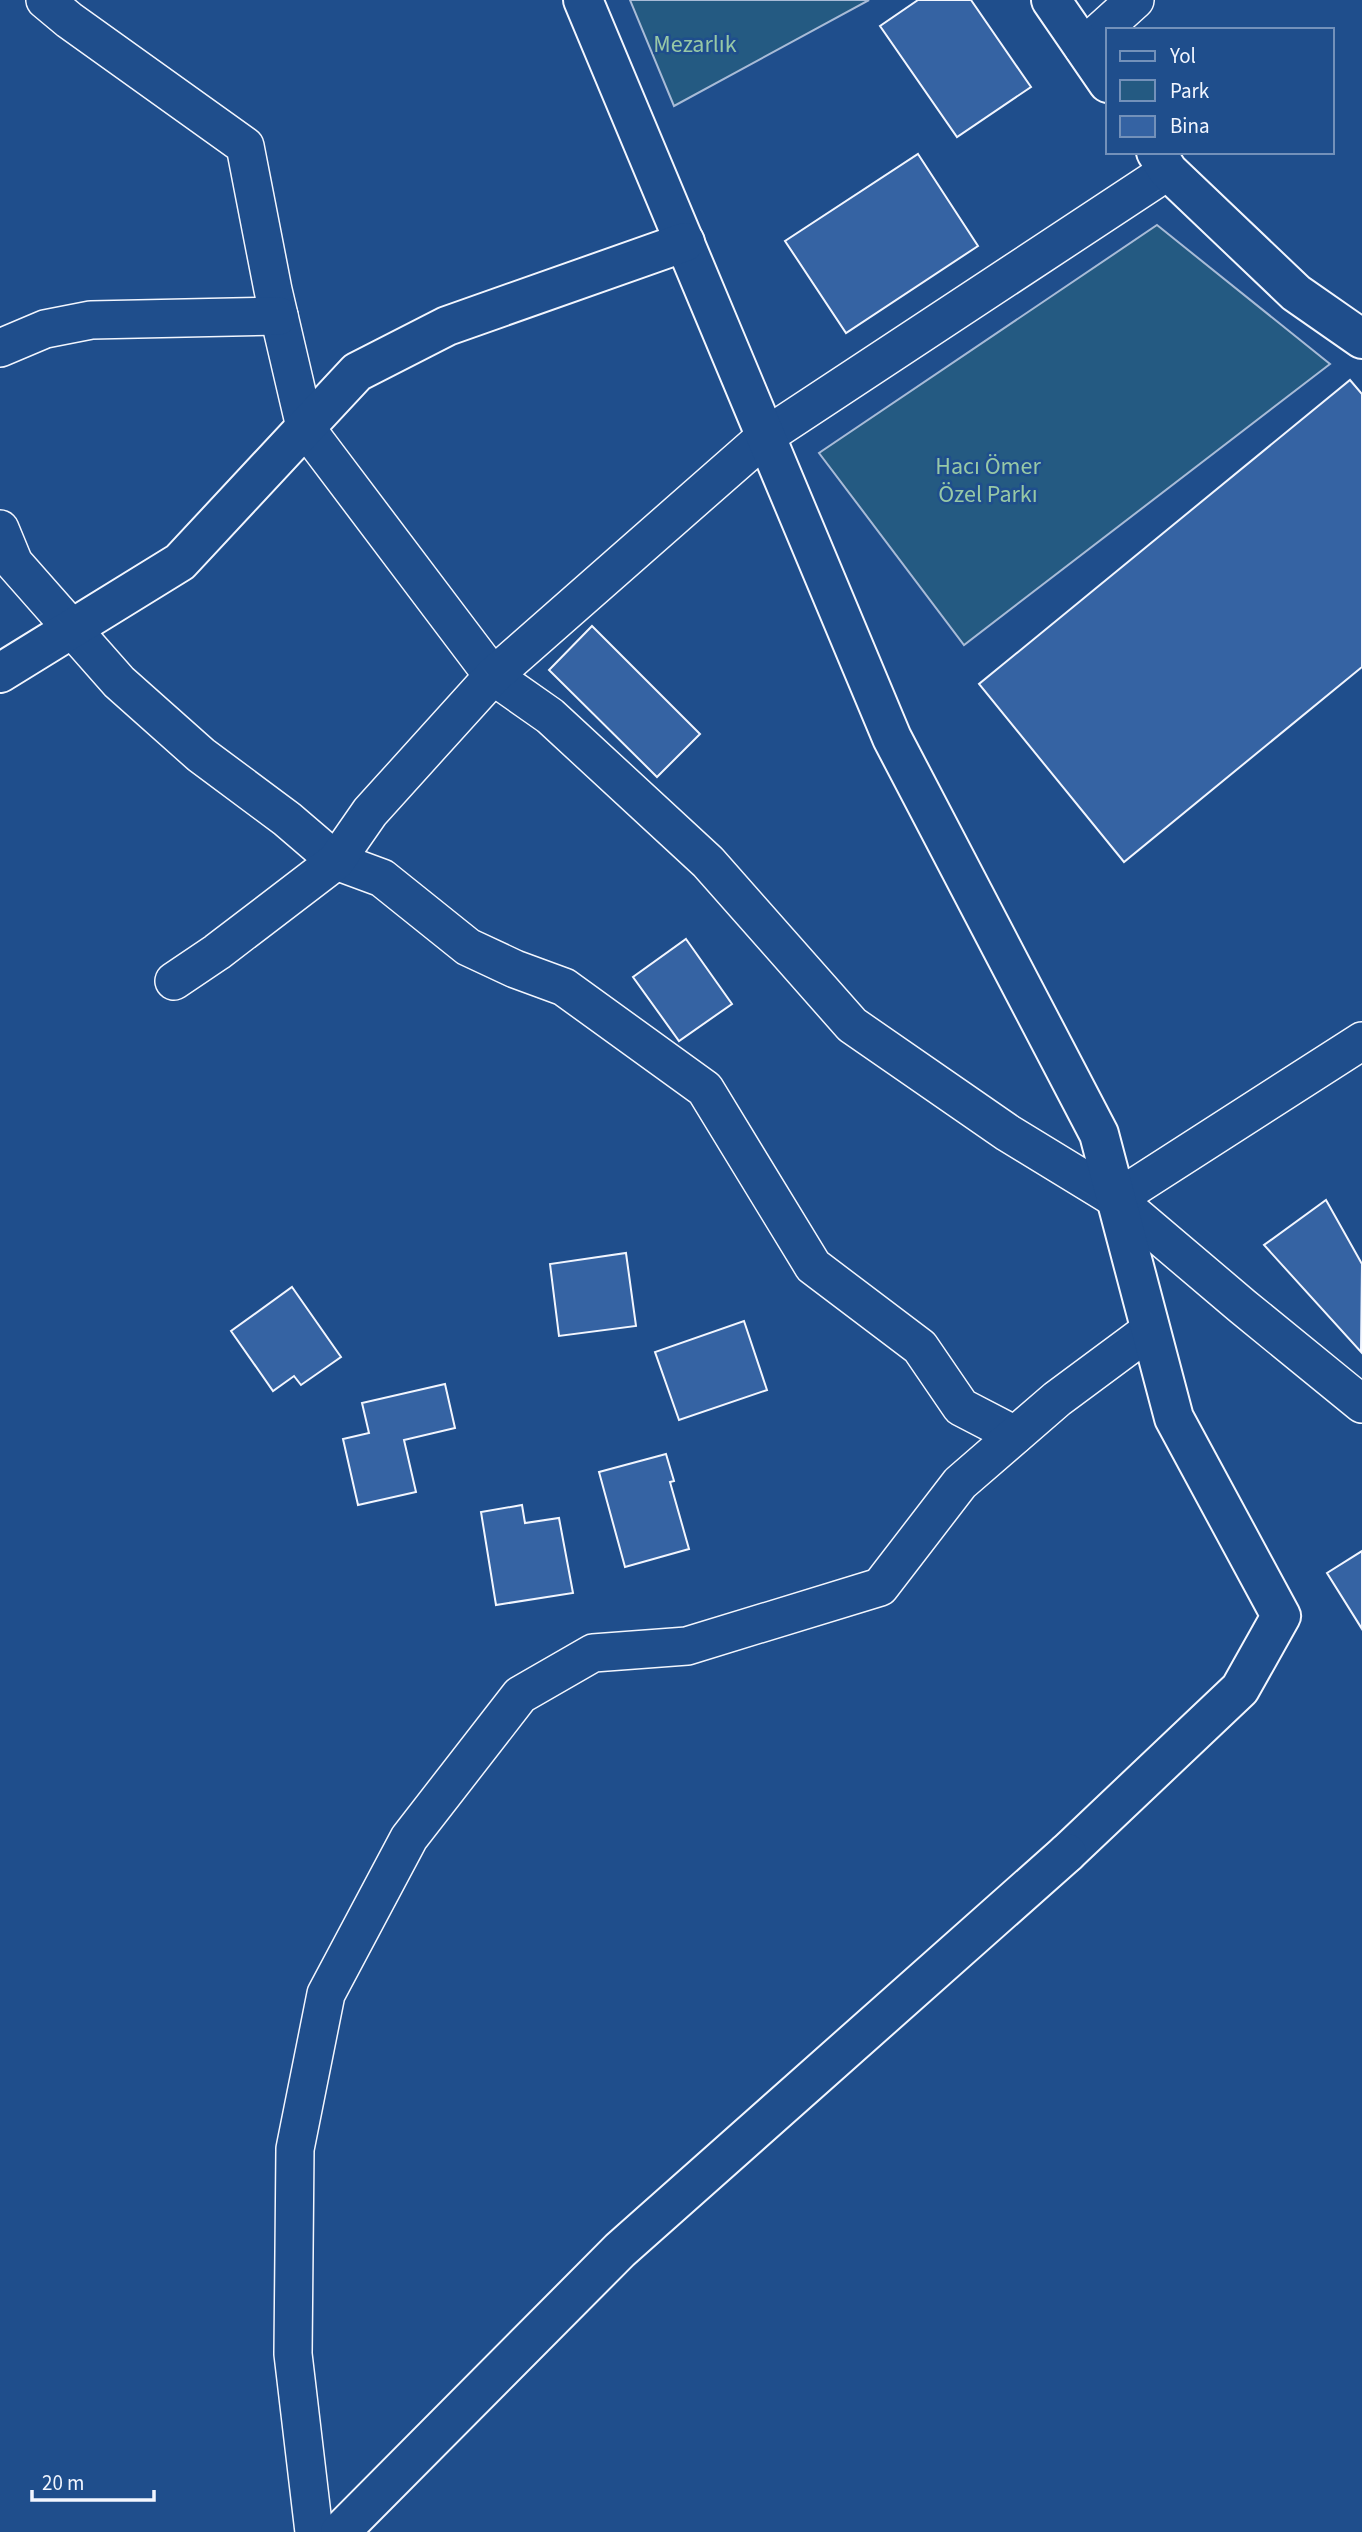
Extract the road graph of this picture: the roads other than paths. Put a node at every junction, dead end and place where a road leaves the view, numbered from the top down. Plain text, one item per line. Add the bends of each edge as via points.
1 (45, 0) edge
2 (583, 0) edge
3 (1051, 0) edge
4 (1135, 0) edge
5 (1083, 47) junction
6 (1106, 80) edge
7 (1162, 162) edge
8 (685, 242) junction
9 (279, 316) junction
10 (1362, 339) edge
11 (0, 348) edge
12 (306, 428) junction
13 (766, 436) junction
14 (0, 529) edge
15 (72, 629) junction
16 (0, 673) edge
17 (493, 676) junction
18 (336, 861) junction
19 (174, 981) dead end
20 (1362, 1041) edge
21 (1116, 1199) junction
22 (1150, 1329) junction
23 (1362, 1404) edge
24 (1016, 1435) junction
25 (314, 2532) edge
26 (340, 2532) edge

1 - 9 street via 245,146
2 - 8 street
3 - 5 street
4 - 5 street
5 - 6 street
7 - 10 street via 1296,293
7 - 13 street
8 - 12 street via 447,326 357,372
8 - 13 street
9 - 11 street via 91,320 46,329
9 - 12 street
12 - 15 street via 180,562
12 - 17 street
13 - 17 street
13 - 21 street via 892,738 1099,1134
14 - 15 street via 14,563
15 - 16 street
15 - 18 street via 119,682 201,755
17 - 18 street via 370,812
17 - 21 street via 550,716 708,862 852,1025 1008,1133
18 - 19 street
18 - 24 street via 382,878 468,947 564,987 705,1089 813,1266 920,1347 961,1407
20 - 21 street
21 - 22 street
21 - 23 street
22 - 24 street
22 - 26 street via 1174,1419 1281,1616 1240,1689 1067,1853 620,2250
24 - 25 street via 960,1483 880,1587 687,1646 593,1653 520,1695 409,1838 326,1994 295,2149 293,2354

